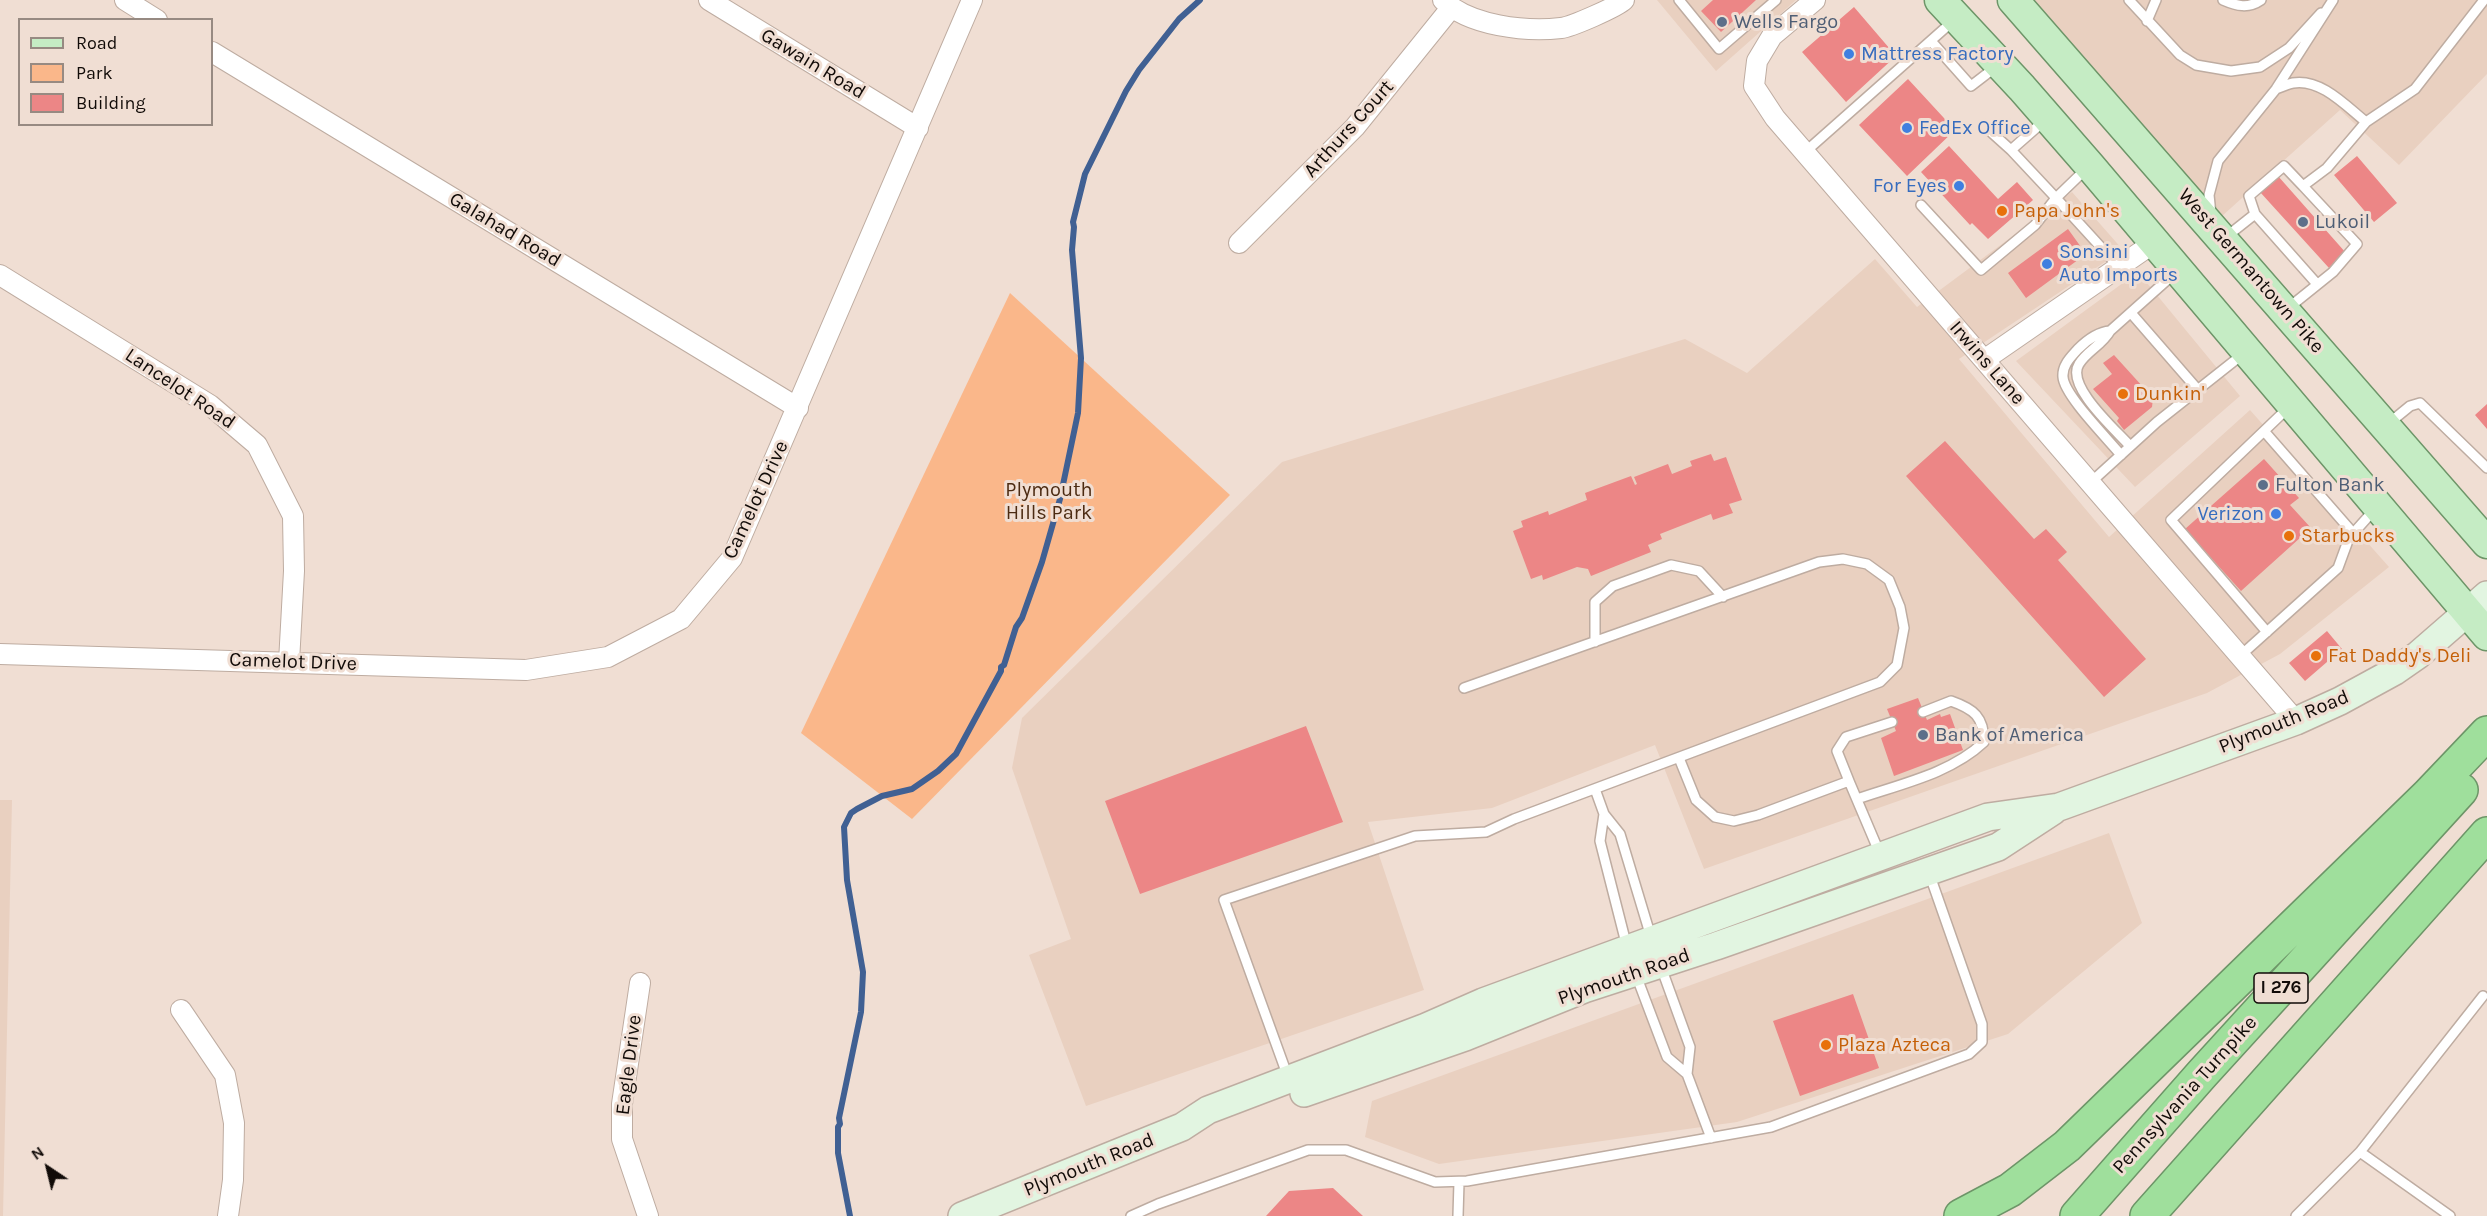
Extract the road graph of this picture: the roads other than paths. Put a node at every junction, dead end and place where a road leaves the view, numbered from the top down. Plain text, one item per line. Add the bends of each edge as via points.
1 (125, 0) edge
2 (709, 0) edge
3 (972, 0) edge
4 (1624, 0) edge
5 (1679, 0) edge
6 (1776, 0) edge
7 (1815, 0) edge
8 (2013, 0) edge
9 (2129, 0) edge
10 (2156, 0) edge
11 (2223, 0) edge
12 (2261, 0) edge
13 (2333, 0) edge
14 (2484, 0) edge
15 (1447, 4) edge
16 (1948, 9) edge
17 (154, 18) edge
18 (2147, 21) junction
19 (1931, 41) junction
20 (213, 53) edge
21 (1999, 63) junction
22 (2276, 89) junction
23 (2048, 117) junction
24 (2366, 123) junction
25 (918, 128) junction
26 (1991, 132) dead end
27 (2011, 150) junction
28 (1804, 153) junction
29 (2090, 166) junction
30 (2303, 186) junction
31 (2056, 198) junction
32 (1921, 205) dead end
33 (2255, 214) junction
34 (2218, 232) junction
35 (2155, 242) junction
36 (1239, 243) dead end
37 (2119, 267) junction
38 (2179, 270) junction
39 (0, 275) edge
40 (2318, 284) junction
41 (2285, 310) junction
42 (2131, 313) junction
43 (2110, 331) junction
44 (2247, 350) junction
45 (1984, 360) junction
46 (2198, 390) junction
47 (2293, 404) junction
48 (798, 408) junction
49 (2386, 426) junction
50 (2264, 431) junction
51 (2130, 446) junction
52 (2121, 454) junction
53 (2487, 468) edge
54 (2090, 483) junction
55 (2379, 505) junction
56 (2353, 533) junction
57 (2487, 543) edge
58 (1722, 597) junction
59 (2478, 603) edge
60 (2267, 632) junction
61 (2487, 634) edge
62 (1595, 642) junction
63 (0, 654) edge
64 (2240, 656) junction
65 (289, 662) junction
66 (1464, 688) dead end
67 (1923, 712) dead end
68 (2296, 721) junction
69 (1892, 722) dead end
70 (2487, 733) edge
71 (1679, 758) junction
72 (2487, 762) edge
73 (1849, 781) junction
74 (1596, 789) junction
75 (1857, 799) junction
76 (2059, 807) junction
77 (1604, 814) junction
78 (2487, 834) edge
79 (1881, 856) junction
80 (1928, 870) junction
81 (1644, 957) junction
82 (640, 983) dead end
83 (2483, 996) dead end
84 (181, 1010) dead end
85 (1687, 1074) junction
86 (1289, 1079) junction
87 (1182, 1127) junction
88 (1711, 1138) junction
89 (2360, 1152) junction
90 (2191, 1167) junction
91 (1459, 1182) junction
92 (228, 1216) edge
93 (648, 1216) edge
94 (962, 1216) edge
95 (1131, 1216) edge
96 (1458, 1216) edge
97 (1961, 1216) edge
98 (2077, 1216) edge
99 (2147, 1216) edge
100 (2170, 1216) edge
101 (2296, 1216) edge
102 (2450, 1216) edge

1 - 17 street
2 - 25 street, Gawain Road
3 - 25 street, Camelot Drive
4 - 15 street via 1563,28 1501,27
5 - 6 lane via 1719,49
7 - 28 street, Irwins Lane via 1772,36 1756,61 1754,86
8 - 34 main road, West Germantown Pike
9 - 18 lane
10 - 18 lane
11 - 12 lane via 2239,7
13 - 18 lane via 2289,48 2260,67 2231,71 2196,65
13 - 22 lane
14 - 24 lane via 2415,89
15 - 36 street, Arthurs Court via 1355,127
16 - 19 lane
16 - 21 main road
19 - 21 lane via 1971,86
19 - 28 lane
20 - 48 street, Galahad Road
21 - 23 main road
22 - 24 lane via 2295,82 2313,84
22 - 34 lane via 2218,161 2209,195
23 - 27 lane
23 - 29 main road
24 - 30 lane via 2326,168
25 - 48 street, Camelot Drive
26 - 27 lane
27 - 31 lane
28 - 45 street, Irwins Lane
29 - 31 lane
29 - 35 main road
30 - 33 lane via 2284,166 2249,196
30 - 40 lane via 2357,244
31 - 32 lane via 2035,225 1981,270
31 - 37 lane
33 - 34 lane
33 - 40 lane
34 - 41 main road, West Germantown Pike
35 - 37 street
35 - 38 main road
37 - 45 street
38 - 42 lane
38 - 44 main road
39 - 65 street, Lancelot Road via 210,405 257,445 292,516 294,571
40 - 41 lane
41 - 49 main road, West Germantown Pike
42 - 43 lane
42 - 46 lane
43 - 51 lane via 2078,365 2075,374 2080,390
43 - 52 lane via 2099,332 2081,346 2066,363 2062,375 2067,390
44 - 46 lane
44 - 47 main road
45 - 54 street, Irwins Lane
46 - 51 lane
47 - 50 lane
47 - 55 main road
48 - 65 street, Camelot Drive via 732,558 681,619 608,657 526,670
49 - 53 lane via 2410,406 2420,403
49 - 57 main road, West Germantown Pike
50 - 56 lane
50 - 60 lane via 2171,520
51 - 52 lane
52 - 54 lane
54 - 64 street, Irwins Lane
55 - 56 lane
55 - 59 main road
56 - 60 lane via 2338,568
58 - 62 lane
58 - 62 lane via 1699,571 1671,565 1613,586 1595,602
58 - 71 lane via 1819,562 1843,559 1867,564 1889,580 1900,607 1904,628 1897,665 1880,682
59 - 61 main road
59 - 68 main road, Plymouth Road via 2395,671
60 - 64 lane
62 - 66 lane
63 - 65 street, Camelot Drive
64 - 68 street, Irwins Lane
67 - 75 lane via 1951,701 1969,707 1984,726 1984,742 1950,766
68 - 76 main road, Plymouth Road
69 - 73 lane via 1846,737 1838,751
70 - 97 highway via 2067,1146 2010,1190
71 - 73 lane via 1696,800 1715,816 1734,821
71 - 74 lane
72 - 98 highway, Pennsylvania Turnpike / I 276
73 - 75 lane
74 - 77 lane
74 - 86 lane via 1486,832 1415,836 1224,900
75 - 79 lane
76 - 79 main road, Plymouth Road via 1988,816
76 - 80 main road, Plymouth Road via 1998,847
77 - 81 lane via 1620,834
77 - 81 lane via 1600,841
78 - 90 highway, I 276
79 - 81 main road, Plymouth Road
80 - 81 main road, Plymouth Road
80 - 88 lane via 1982,1024 1982,1042 1969,1054 1771,1127
81 - 85 lane via 1690,1047
81 - 85 lane via 1667,1057
81 - 86 main road, Plymouth Road via 1483,1002
81 - 87 main road, Plymouth Road via 1584,989 1465,1037 1213,1124
82 - 93 street, Eagle Drive via 622,1104 622,1139
83 - 89 lane
84 - 92 street via 225,1075 234,1122
85 - 88 lane
86 - 87 main road, Plymouth Road via 1208,1110
87 - 94 main road, Plymouth Road
88 - 91 lane
89 - 101 lane
89 - 102 lane
90 - 99 highway, I 276
90 - 100 highway via 2188,1195
91 - 95 lane via 1435,1182 1346,1150 1308,1150
91 - 96 lane

